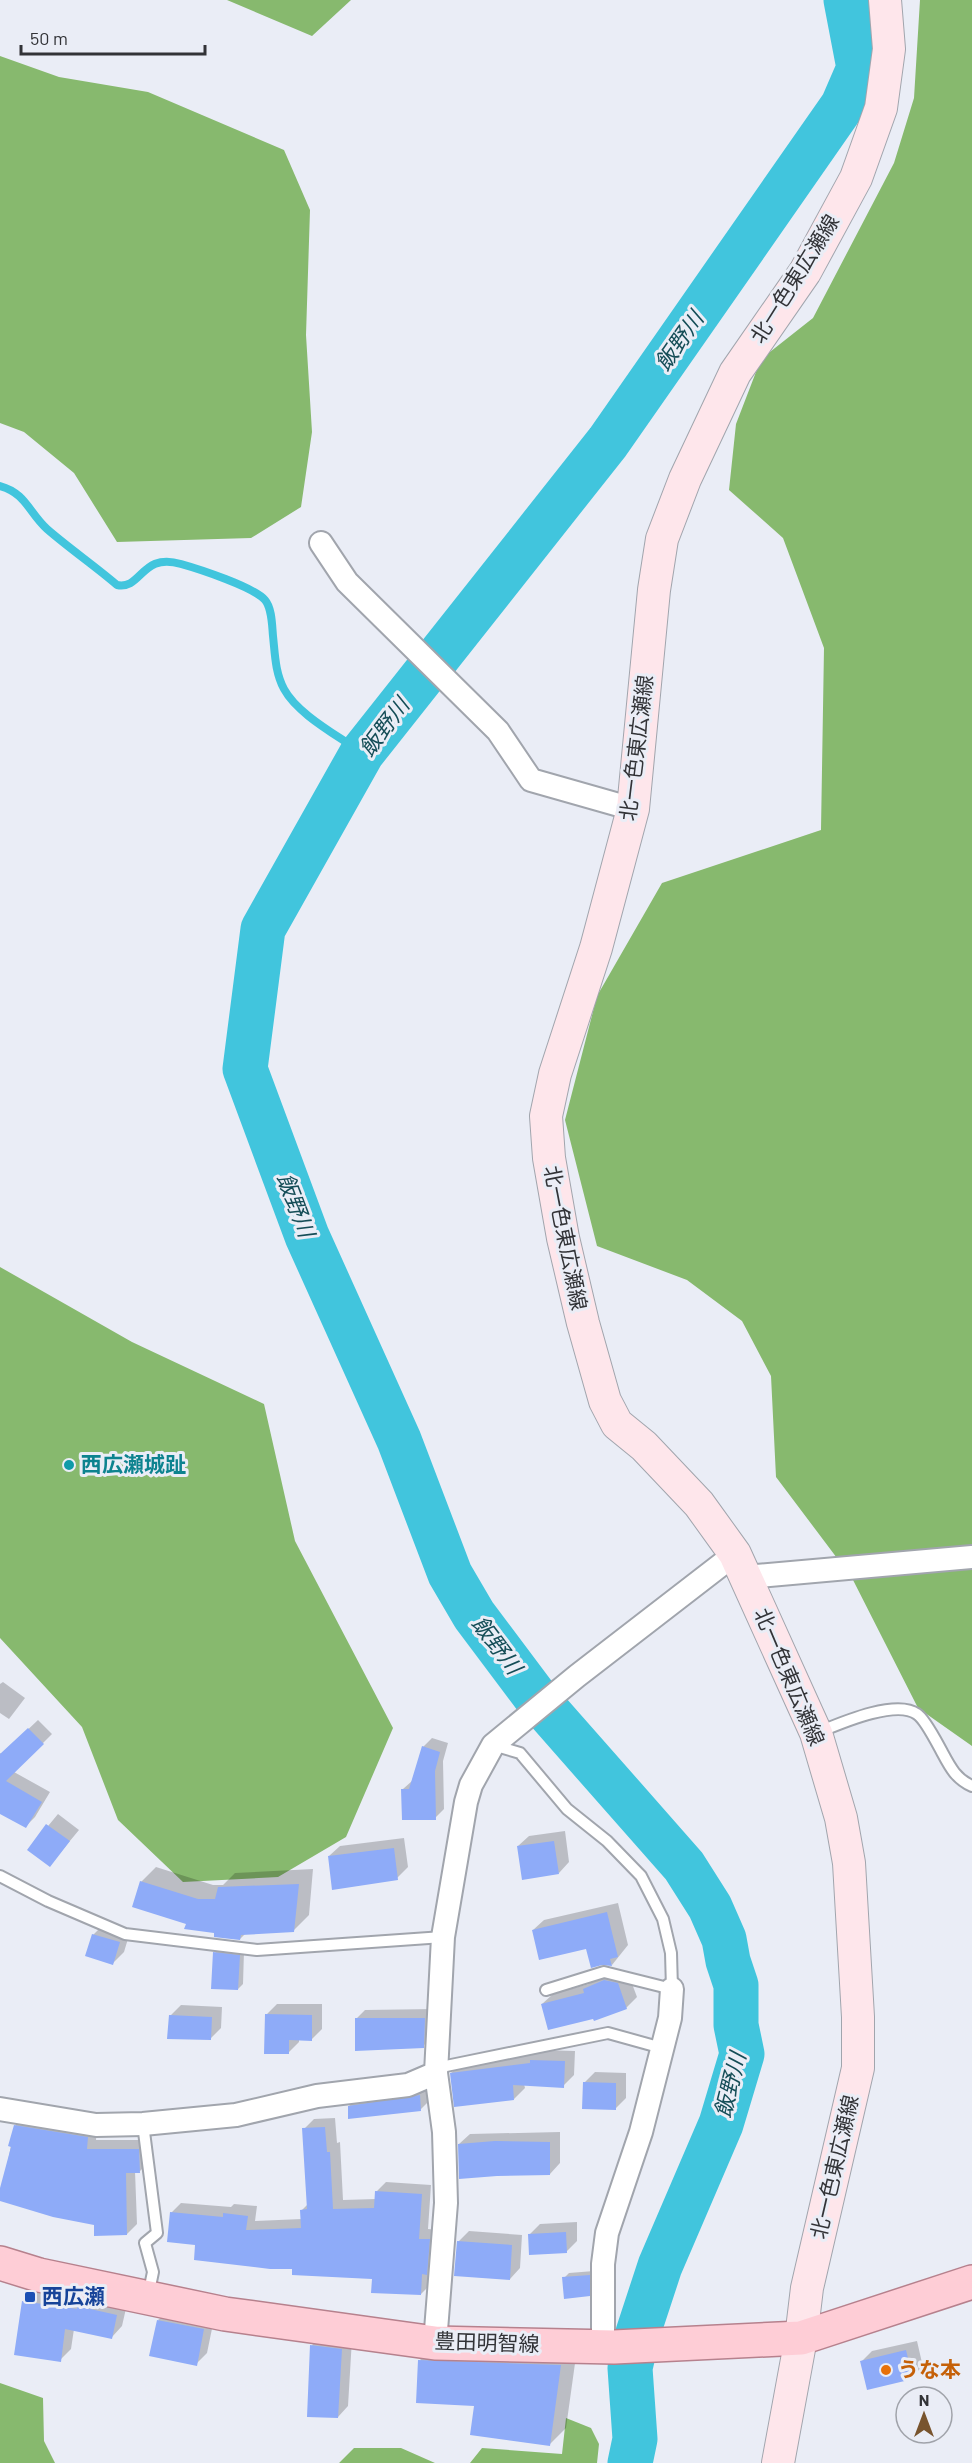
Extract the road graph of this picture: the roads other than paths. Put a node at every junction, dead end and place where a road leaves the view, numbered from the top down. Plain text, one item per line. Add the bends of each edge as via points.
1 (885, 0) edge
2 (321, 543) dead end
3 (633, 809) junction
4 (972, 1557) edge
5 (740, 1566) junction
6 (816, 1733) junction
7 (493, 1745) junction
8 (972, 1786) edge
9 (0, 1876) edge
10 (443, 1937) junction
11 (672, 1989) junction
12 (546, 1990) dead end
13 (662, 2048) junction
14 (436, 2073) junction
15 (0, 2109) edge
16 (143, 2124) junction
17 (0, 2263) edge
18 (972, 2282) edge
19 (148, 2297) junction
20 (801, 2338) junction
21 (435, 2343) junction
22 (609, 2346) junction
23 (778, 2463) edge

1 - 3 main road, 北一色東広瀬線 via 889,49 881,108 856,178 805,272 735,373 685,479 662,539
2 - 3 street via 347,582 498,731 531,780
3 - 5 main road, 北一色東広瀬線 via 596,948 555,1074 546,1116 549,1158 583,1323 605,1401 617,1424 644,1446 699,1504
4 - 5 street
5 - 6 main road, 北一色東広瀬線
5 - 7 street via 576,1676
6 - 8 lane via 853,1718 902,1707 918,1714 952,1770
6 - 20 main road, 北一色東広瀬線 via 842,1818 849,1863 858,2068 807,2288
7 - 10 street via 466,1802
7 - 11 lane via 520,1753 567,1809 607,1841 641,1876 663,1919
9 - 10 lane via 125,1934 257,1950
10 - 14 street
11 - 12 lane via 604,1971
11 - 13 street
13 - 14 lane via 608,2033 457,2063
13 - 22 street via 641,2132 607,2233 603,2264
14 - 16 street via 408,2085 317,2096 236,2115
14 - 21 street via 444,2132 446,2203
15 - 16 street via 96,2125
16 - 19 lane via 157,2232 145,2243 153,2272
17 - 19 main road, 豊田明智線
18 - 20 main road, 豊田明智線
19 - 21 main road, 豊田明智線 via 225,2314
20 - 22 main road, 豊田明智線
20 - 23 main road, 北一色東広瀬線
21 - 22 main road, 豊田明智線

